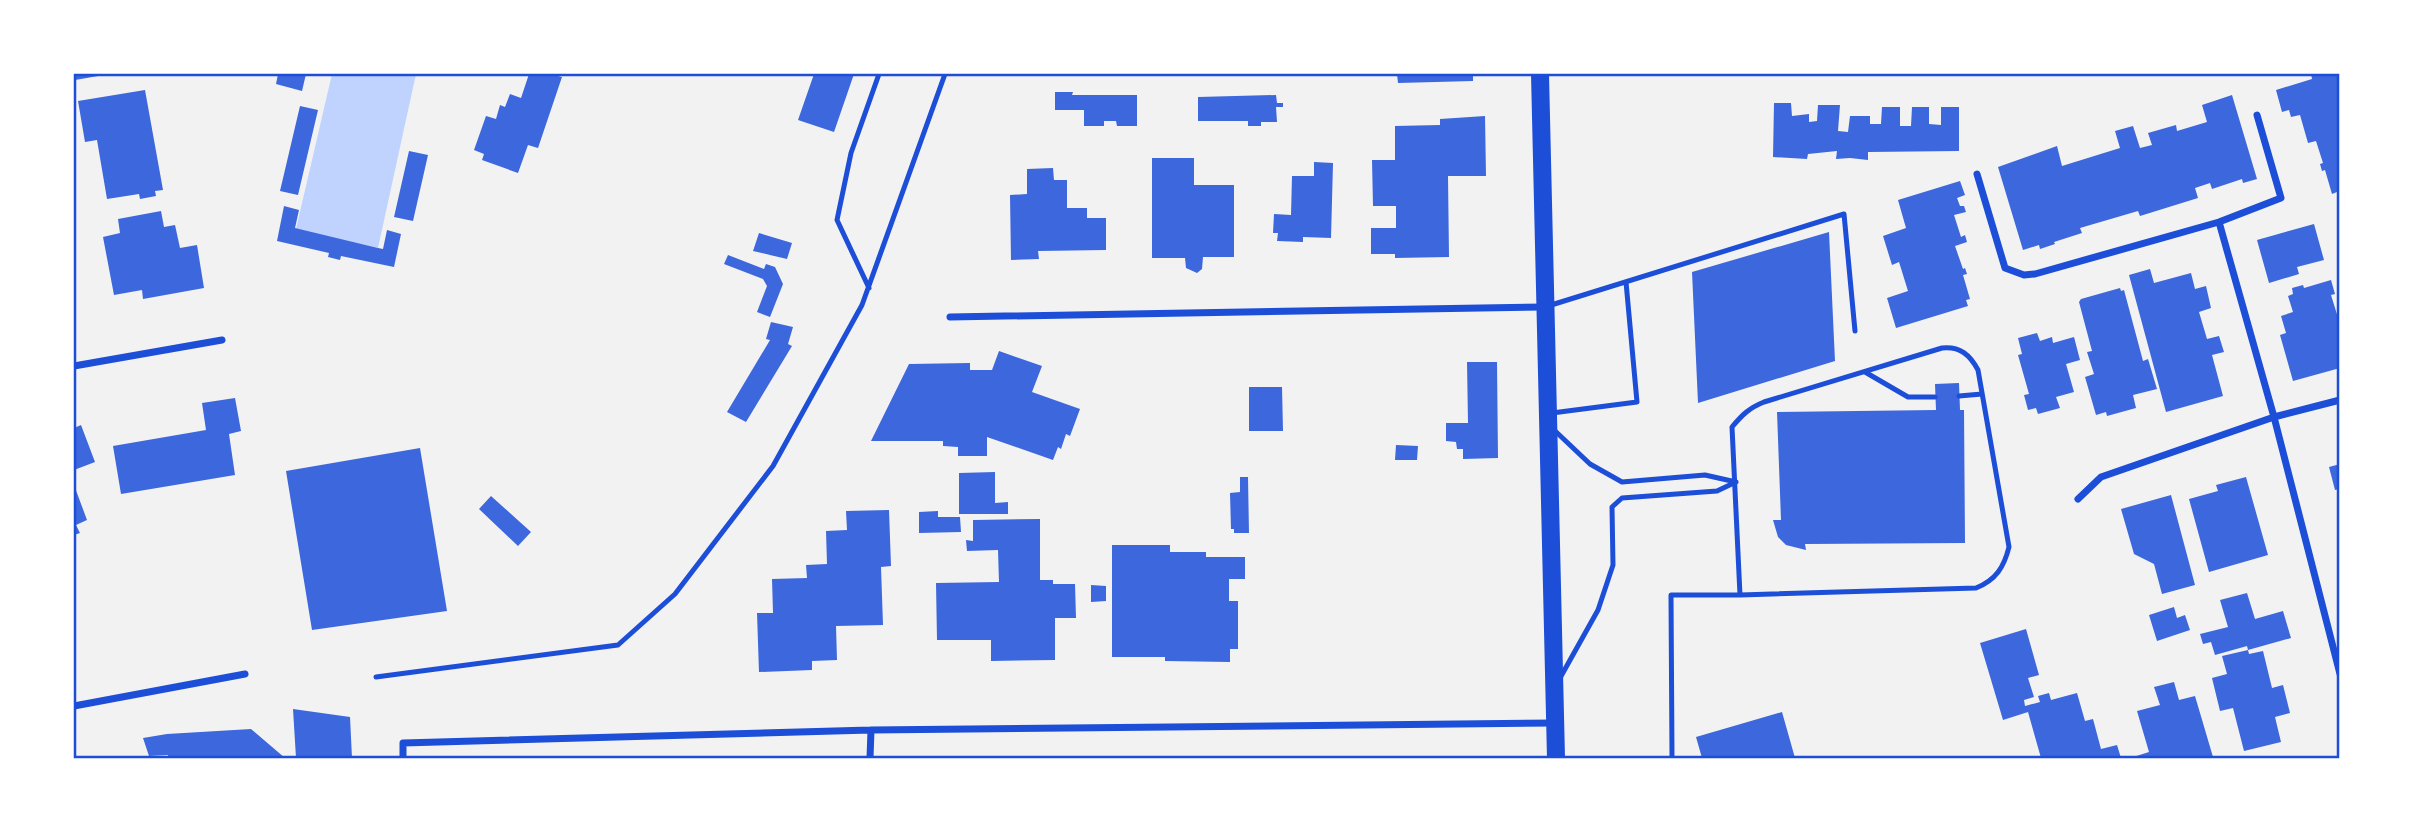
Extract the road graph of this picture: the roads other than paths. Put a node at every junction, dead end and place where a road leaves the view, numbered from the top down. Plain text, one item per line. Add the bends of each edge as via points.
1 (879, 74) edge
2 (945, 74) edge
3 (1540, 74) edge
4 (2257, 116) dead end
5 (1977, 174) dead end
6 (2219, 222) junction
7 (1626, 282) junction
8 (869, 288) junction
9 (1546, 307) junction
10 (950, 317) dead end
11 (1855, 331) dead end
12 (222, 340) dead end
13 (74, 366) edge
14 (1864, 371) junction
15 (1982, 394) junction
16 (1959, 396) dead end
17 (1935, 397) dead end
18 (2340, 400) edge
19 (2274, 417) junction
20 (1547, 419) junction
21 (1736, 482) junction
22 (2078, 499) dead end
23 (1740, 595) junction
24 (245, 674) dead end
25 (2340, 674) edge
26 (376, 677) dead end
27 (1555, 687) junction
28 (74, 706) edge
29 (1555, 723) junction
30 (871, 730) junction
31 (403, 758) edge
32 (870, 758) edge
33 (1556, 758) edge
34 (1672, 758) edge

1 - 8 lane via 851,153 836,220
2 - 8 lane
3 - 9 main road
4 - 6 street via 2281,198
5 - 6 street via 2005,268 2024,275
6 - 19 street
7 - 9 lane
7 - 11 lane via 1844,214
7 - 20 lane via 1637,402
8 - 26 lane via 773,466 675,594 618,645
9 - 10 street
9 - 20 main road
12 - 13 street
14 - 15 lane via 1950,347 1973,360
14 - 17 lane via 1908,397
14 - 21 lane via 1748,408 1732,428
15 - 16 lane
15 - 23 lane via 2009,547 2005,562 1988,583 1976,588
18 - 19 street
19 - 22 street via 2101,477
19 - 25 street
20 - 21 lane via 1590,464 1622,482 1705,475
20 - 27 main road
21 - 23 lane
21 - 27 lane via 1717,491 1622,498 1612,507 1613,565 1598,610
23 - 34 lane via 1671,595
24 - 28 street
27 - 29 main road
29 - 30 street
29 - 33 main road
30 - 31 street via 403,743
30 - 32 street

